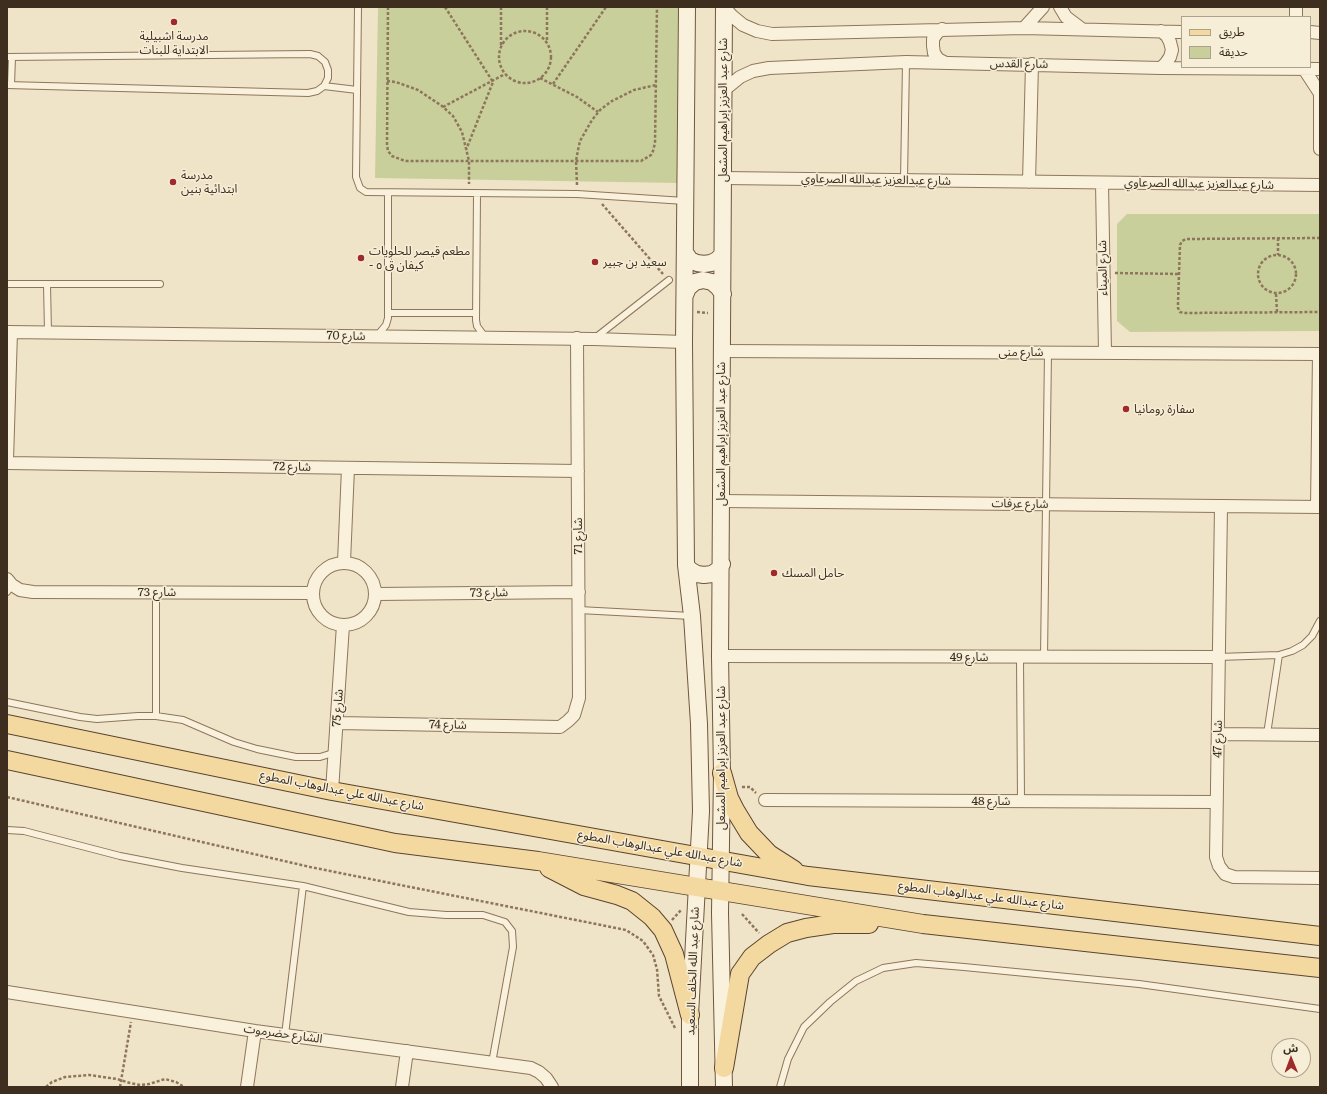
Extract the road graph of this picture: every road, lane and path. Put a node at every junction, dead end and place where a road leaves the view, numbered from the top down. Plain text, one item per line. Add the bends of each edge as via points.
1 (358, 7) edge
2 (388, 7) edge
3 (445, 7) edge
4 (501, 7) edge
5 (547, 7) edge
6 (606, 7) edge
7 (657, 7) edge
8 (688, 7) edge
9 (724, 7) edge
10 (1043, 7) edge
11 (1060, 7) edge
12 (1024, 28) junction
13 (942, 29) junction
14 (1082, 29) junction
15 (1161, 31) junction
16 (1181, 32) edge
17 (547, 42) junction
18 (501, 45) junction
19 (9, 57) edge
20 (906, 62) junction
21 (944, 62) junction
22 (1032, 64) junction
23 (1181, 67) edge
24 (1161, 68) junction
25 (1304, 68) joint
26 (1320, 69) edge
27 (505, 74) junction
28 (540, 78) junction
29 (387, 81) junction
30 (493, 82) junction
31 (553, 84) junction
32 (9, 85) edge
33 (656, 85) junction
34 (324, 86) junction
35 (357, 90) junction
36 (724, 90) junction
37 (1320, 91) edge
38 (443, 107) junction
39 (598, 112) junction
40 (1320, 149) edge
41 (466, 150) junction
42 (469, 161) junction
43 (576, 161) junction
44 (723, 178) junction
45 (904, 180) junction
46 (1029, 182) junction
47 (1102, 183) junction
48 (1320, 185) edge
49 (388, 193) junction
50 (468, 194) junction
51 (477, 194) junction
52 (577, 194) junction
53 (594, 195) junction
54 (686, 201) junction
55 (1278, 238) junction
56 (1320, 238) edge
57 (686, 254) junction
58 (722, 255) junction
59 (1278, 255) junction
60 (1104, 272) junction
61 (1179, 274) junction
62 (669, 280) joint
63 (7, 284) edge
64 (48, 284) junction
65 (160, 284) dead end
66 (722, 294) junction
67 (1276, 294) junction
68 (685, 295) junction
69 (685, 312) junction
70 (1278, 312) junction
71 (1320, 312) edge
72 (388, 313) junction
73 (476, 314) junction
74 (722, 314) junction
75 (9, 332) edge
76 (48, 332) junction
77 (377, 336) junction
78 (485, 338) junction
79 (577, 338) junction
80 (594, 339) junction
81 (684, 342) junction
82 (722, 351) junction
83 (1048, 352) junction
84 (1105, 353) junction
85 (1320, 354) edge
86 (7, 460) edge
87 (7, 463) edge
88 (348, 468) junction
89 (578, 470) junction
90 (721, 501) junction
91 (1046, 504) junction
92 (1221, 506) junction
93 (1318, 507) edge
94 (344, 562) junction
95 (722, 564) junction
96 (686, 565) junction
97 (9, 585) edge
98 (156, 592) junction
99 (579, 592) junction
100 (312, 593) junction
101 (376, 594) junction
102 (579, 610) junction
103 (692, 616) junction
104 (1320, 621) edge
105 (343, 625) junction
106 (1279, 655) junction
107 (720, 656) junction
108 (1020, 657) junction
109 (1044, 657) junction
110 (1218, 657) junction
111 (7, 702) edge
112 (156, 716) junction
113 (337, 723) junction
114 (7, 724) edge
115 (560, 727) joint
116 (1219, 734) junction
117 (1267, 734) junction
118 (1320, 734) edge
119 (335, 750) junction
120 (7, 760) edge
121 (724, 779) junction
122 (332, 791) junction
123 (7, 798) edge
124 (765, 800) joint
125 (1021, 801) junction
126 (1216, 802) junction
127 (7, 830) edge
128 (699, 856) junction
129 (538, 861) junction
130 (722, 861) junction
131 (808, 876) junction
132 (1320, 878) edge
133 (303, 886) junction
134 (697, 887) junction
135 (720, 891) junction
136 (742, 914) dead end
137 (923, 924) junction
138 (1320, 936) edge
139 (769, 944) junction
140 (1320, 968) edge
141 (7, 992) edge
142 (1320, 1009) edge
143 (132, 1012) junction
144 (690, 1015) junction
145 (677, 1030) dead end
146 (255, 1031) junction
147 (285, 1035) junction
148 (406, 1051) junction
149 (492, 1063) junction
150 (724, 1068) junction
151 (121, 1080) junction
152 (46, 1087) edge
153 (120, 1087) edge
154 (184, 1087) edge
155 (247, 1087) edge
156 (402, 1087) edge
157 (552, 1087) edge
158 (690, 1087) edge
159 (724, 1087) edge
160 (780, 1087) edge

1 - 35 lane
2 - 29 path
3 - 30 path
4 - 18 path
5 - 17 path
6 - 31 path
7 - 33 path
8 - 54 main road, شارع عبد العزيز إبراهيم المشعل
9 - 13 street via 743,25 772,34
9 - 36 main road, شارع عبد العزيز إبراهيم المشعل
10 - 12 street
11 - 14 street via 1066,17
12 - 13 street
12 - 14 street
13 - 21 street via 937,33 933,46 934,53
14 - 15 street
15 - 16 street
15 - 24 street via 1167,36 1172,50
17 - 18 path via 538,34 528,31 508,37
17 - 28 path via 551,59 549,68
18 - 27 path via 499,62
19 - 32 lane
19 - 34 lane via 310,54 325,62 328,78
20 - 21 street, شارع القدس
20 - 36 street, شارع القدس via 769,68 740,77
20 - 45 lane
21 - 22 street, شارع القدس
22 - 24 street, شارع القدس
22 - 46 street
23 - 24 street, شارع القدس
25 - 26 street, شارع القدس
25 - 37 street
27 - 28 path via 518,82 526,83
27 - 30 path
28 - 31 path
29 - 38 path via 418,90
29 - 42 path via 386,145 392,156 405,161
30 - 38 path
30 - 41 path
31 - 39 path
32 - 34 lane via 308,93
33 - 39 path via 634,90 612,101
33 - 43 path via 655,143 650,156 641,161
34 - 35 lane
35 - 49 lane via 356,177 360,188 366,192
36 - 44 main road, شارع عبد العزيز إبراهيم المشعل
37 - 40 street
38 - 41 path via 453,116 462,132
39 - 43 path via 580,141
41 - 42 path
42 - 43 path
42 - 50 path
43 - 52 path
44 - 45 street, شارع عبدالعزيز عبدالله الصرعاوي
44 - 58 main road, شارع عبد العزيز إبراهيم المشعل
45 - 46 street, شارع عبدالعزيز عبدالله الصرعاوي
46 - 47 street, شارع عبدالعزيز عبدالله الصرعاوي
47 - 48 street, شارع عبدالعزيز عبدالله الصرعاوي
47 - 60 street, شارع الميناء
49 - 50 lane
49 - 72 lane
50 - 51 lane
51 - 52 lane
51 - 73 lane
52 - 53 lane
53 - 54 lane
53 - 62 path
54 - 57 main road, شارع عبد العزيز إبراهيم المشعل
55 - 56 path
55 - 59 path
55 - 61 path via 1186,239 1180,245
57 - 58 main road via 690,260 704,264 711,263
57 - 68 main road, شارع عبد العزيز إبراهيم المشعل
58 - 66 main road, شارع عبد العزيز إبراهيم المشعل
59 - 67 path via 1267,258 1259,268 1258,274 1261,285
59 - 67 path via 1294,264 1296,275 1288,290
60 - 61 path
60 - 84 street, شارع الميناء
61 - 70 path via 1180,312
62 - 80 lane
63 - 64 lane
64 - 65 lane
64 - 76 lane
66 - 68 main road via 712,282 703,280 695,282
66 - 74 main road, شارع عبد العزيز إبراهيم المشعل
67 - 70 path
68 - 69 main road, شارع عبد العزيز إبراهيم المشعل
69 - 74 path
69 - 81 main road, شارع عبد العزيز إبراهيم المشعل
70 - 71 path
72 - 73 lane
72 - 77 lane via 386,324
73 - 78 lane via 477,326
74 - 82 main road, شارع عبد العزيز إبراهيم المشعل
75 - 76 street, شارع 70
75 - 86 street
76 - 77 street, شارع 70
77 - 78 street, شارع 70
78 - 79 street, شارع 70
79 - 80 street, شارع 70
79 - 89 street, شارع 71
80 - 81 street, شارع 70
81 - 96 main road, شارع عبد العزيز إبراهيم المشعل
82 - 83 street, شارع منى
82 - 90 main road, شارع عبد العزيز إبراهيم المشعل
83 - 84 street, شارع منى
83 - 91 lane
84 - 85 street, شارع منى
85 - 93 street
87 - 88 street, شارع 72
88 - 89 street, شارع 72
88 - 94 street
89 - 99 street, شارع 71
90 - 91 street, شارع عرفات
90 - 95 main road, شارع عبد العزيز إبراهيم المشعل
91 - 92 street, شارع عرفات
91 - 109 lane
92 - 93 street, شارع عرفات
92 - 110 street, شارع 47
94 - 100 street via 332,564 322,571 315,581
94 - 101 street via 356,565 367,572
95 - 96 main road via 712,574 704,575 697,574
95 - 107 main road, شارع عبد العزيز إبراهيم المشعل
96 - 103 main road, شارع عبد العزيز إبراهيم المشعل
97 - 98 street, شارع 73 via 33,592
98 - 100 street, شارع 73
98 - 112 lane
99 - 101 street, شارع 73
99 - 102 street, شارع 71
100 - 105 street via 314,605 321,616 331,623
101 - 105 street via 373,606 366,616 355,623
102 - 103 lane
102 - 115 street, شارع 71 via 579,698 574,715
103 - 128 main road, شارع عبد العزيز إبراهيم المشعل via 699,724
104 - 106 lane via 1312,636 1303,644
105 - 113 street, شارع 75
106 - 110 lane
106 - 117 lane
107 - 108 street, شارع 49
107 - 121 main road, شارع عبد العزيز إبراهيم المشعل
108 - 109 street, شارع 49
108 - 125 lane
109 - 110 street, شارع 49
110 - 116 street, شارع 47
111 - 112 lane via 80,718
112 - 119 lane via 183,720 234,742 296,757 320,757
113 - 115 street, شارع 74
113 - 119 street, شارع 75
114 - 122 main road, شارع عبدالله علي عبدالوهاب المطوع
116 - 117 street
116 - 126 street, شارع 47
117 - 118 street
119 - 122 street, شارع 75
120 - 129 main road via 395,842
121 - 124 path via 750,787
121 - 130 main road, شارع عبد العزيز إبراهيم المشعل
121 - 131 main road via 729,798 741,822 759,844 781,863
122 - 128 main road, شارع عبدالله علي عبدالوهاب المطوع
123 - 145 path via 310,867 626,930 643,941 652,955 657,969 659,996
124 - 125 street, شارع 48
125 - 126 street, شارع 48
126 - 132 street, شارع 47 via 1216,857 1225,874 1251,878
127 - 133 lane via 24,831 120,856 182,868
128 - 130 main road, شارع عبدالله علي عبدالوهاب المطوع
128 - 134 main road, شارع عبد الله الخلف السعيد
129 - 134 main road
129 - 144 main road via 584,886 632,901 652,918 663,930 674,954
130 - 131 main road, شارع عبدالله علي عبدالوهاب المطوع
130 - 135 main road, شارع عبد الله الخلف السعيد
131 - 138 main road, شارع عبدالله علي عبدالوهاب المطوع
133 - 147 lane
133 - 149 lane via 409,912 483,915 505,922 512,931 513,947
134 - 135 main road
134 - 144 main road, شارع عبد الله الخلف السعيد
135 - 137 main road
135 - 150 main road, شارع عبد الله الخلف السعيد
136 - 139 path
137 - 139 main road via 833,924 787,933
137 - 140 main road
139 - 150 main road via 752,957 740,974
141 - 143 street, الشارع حضرموت
142 - 160 lane via 1139,984 916,963 883,968 856,981 830,1002 804,1027 788,1060
143 - 146 street, الشارع حضرموت
143 - 151 path
144 - 158 main road, شارع عبد الله الخلف السعيد
146 - 147 street, الشارع حضرموت
146 - 155 street
147 - 148 street, الشارع حضرموت
148 - 149 street, الشارع حضرموت
148 - 156 street
149 - 157 street, الشارع حضرموت via 531,1068 546,1078
150 - 159 main road, شارع عبد الله الخلف السعيد
151 - 152 path via 76,1075 52,1082
151 - 153 path
151 - 154 path via 140,1085 165,1079

